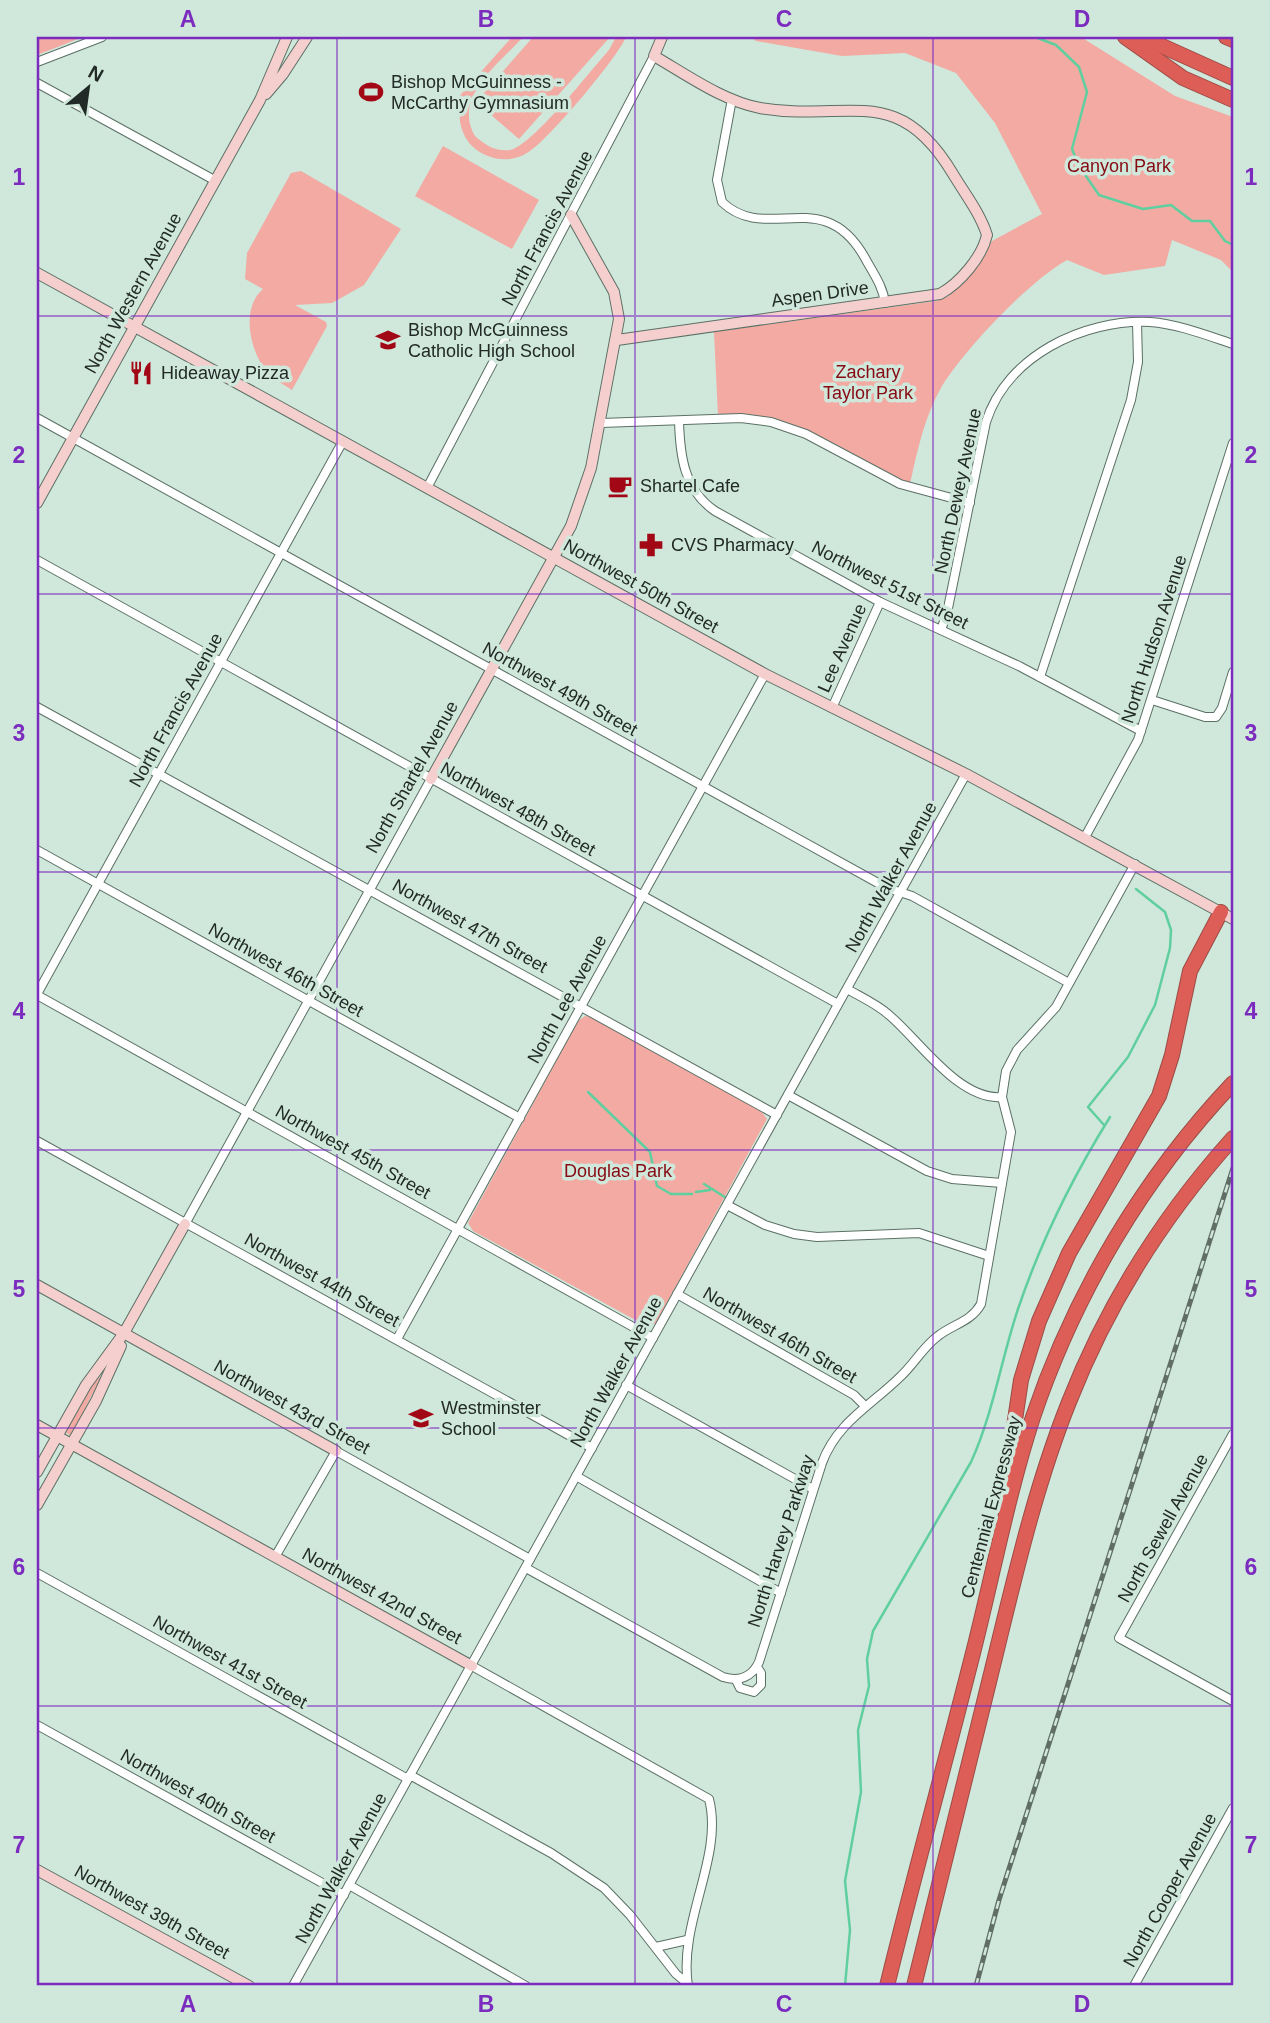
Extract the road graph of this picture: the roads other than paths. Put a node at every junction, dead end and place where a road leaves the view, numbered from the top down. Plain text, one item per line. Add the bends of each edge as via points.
1 (102, 37) edge
2 (287, 37) edge
3 (307, 37) edge
4 (662, 37) edge
5 (1125, 37) edge
6 (1142, 37) edge
7 (1226, 37) edge
8 (1233, 40) edge
9 (654, 56) junction
10 (37, 62) edge
11 (1233, 78) edge
12 (37, 83) edge
13 (732, 99) junction
14 (260, 100) junction
15 (1233, 100) edge
16 (216, 181) junction
17 (571, 215) junction
18 (37, 273) edge
19 (885, 303) junction
20 (1137, 322) junction
21 (135, 327) junction
22 (617, 340) junction
23 (1233, 344) edge
24 (37, 418) edge
25 (679, 421) junction
26 (601, 423) junction
27 (73, 437) junction
28 (343, 441) junction
29 (1233, 443) edge
30 (427, 488) junction
31 (37, 503) edge
32 (970, 503) junction
33 (281, 554) junction
34 (554, 558) junction
35 (37, 560) edge
36 (880, 601) junction
37 (941, 630) junction
38 (220, 662) junction
39 (491, 669) junction
40 (1233, 672) edge
41 (765, 674) junction
42 (1040, 677) junction
43 (1152, 700) junction
44 (37, 706) edge
45 (832, 708) junction
46 (1141, 731) junction
47 (158, 774) junction
48 (966, 774) junction
49 (431, 779) junction
50 (703, 785) junction
51 (1086, 837) junction
52 (37, 850) edge
53 (1135, 864) junction
54 (98, 884) junction
55 (370, 889) junction
56 (901, 892) junction
57 (643, 896) junction
58 (1227, 915) edge
59 (1069, 983) junction
60 (847, 989) junction
61 (37, 995) edge
62 (309, 1000) junction
63 (838, 1004) junction
64 (582, 1006) junction
65 (1233, 1083) edge
66 (788, 1095) junction
67 (1002, 1097) junction
68 (247, 1111) junction
69 (777, 1115) junction
70 (520, 1118) junction
71 (1233, 1138) edge
72 (37, 1141) edge
73 (1002, 1183) junction
74 (727, 1205) junction
75 (185, 1224) junction
76 (458, 1228) junction
77 (989, 1256) junction
78 (37, 1285) edge
79 (677, 1294) junction
80 (124, 1334) junction
81 (653, 1338) junction
82 (397, 1339) junction
83 (626, 1385) junction
84 (865, 1406) junction
85 (37, 1424) edge
86 (1233, 1434) edge
87 (57, 1436) junction
88 (71, 1444) junction
89 (592, 1448) junction
90 (335, 1451) junction
91 (37, 1472) edge
92 (576, 1476) junction
93 (813, 1489) junction
94 (37, 1505) edge
95 (275, 1557) junction
96 (528, 1563) junction
97 (37, 1573) edge
98 (991, 1578) junction
99 (781, 1593) junction
100 (472, 1666) junction
101 (757, 1667) junction
102 (723, 1677) joint
103 (736, 1680) junction
104 (1233, 1701) edge
105 (37, 1725) edge
106 (409, 1777) junction
107 (1233, 1808) edge
108 (37, 1870) edge
109 (349, 1885) junction
110 (344, 1895) junction
111 (687, 1940) junction
112 (656, 1947) junction
113 (687, 1984) edge
114 (249, 1986) edge
115 (293, 1986) edge
116 (526, 1986) edge
117 (887, 1986) edge
118 (914, 1986) edge
119 (1134, 1986) edge

1 - 10 street
2 - 14 street, North Western Avenue
3 - 14 street, North Western Avenue
4 - 9 street
5 - 15 highway via 1183,78
6 - 11 highway
7 - 8 highway
9 - 13 street
9 - 17 street, North Francis Avenue
12 - 16 street
13 - 19 street via 717,180 722,202 740,215 814,219 836,225 855,240
13 - 19 street, Aspen Drive via 779,110 877,112 906,121 937,148 984,225 985,245 950,289
14 - 16 street, North Western Avenue
16 - 21 street, North Western Avenue
17 - 22 street, North Shartel Avenue via 614,292
17 - 30 street, North Francis Avenue
18 - 21 street, Northwest 50th Street
19 - 22 street, Aspen Drive
20 - 23 street, North Dewey Avenue via 1171,325
20 - 32 street, North Dewey Avenue via 1064,340 1040,352 1011,376 990,407
20 - 42 street via 1136,381
21 - 27 street, North Western Avenue
21 - 28 street, Northwest 50th Street
22 - 26 street, North Shartel Avenue
24 - 27 street, Northwest 49th Street
25 - 26 street
25 - 32 street via 741,418 788,427 900,484
25 - 36 street, Northwest 51st Street via 686,473 707,505
26 - 34 street, North Shartel Avenue via 582,500
27 - 31 street, North Western Avenue
27 - 33 street, Northwest 49th Street
28 - 30 street, Northwest 50th Street
28 - 33 street, North Francis Avenue
29 - 43 street, North Hudson Avenue
30 - 34 street, Northwest 50th Street
32 - 37 street, North Dewey Avenue
33 - 38 street, North Francis Avenue
33 - 39 street, Northwest 49th Street
34 - 39 street, North Shartel Avenue
34 - 41 street, Northwest 50th Street
35 - 38 street, Northwest 48th Street
36 - 37 street, Northwest 51st Street
36 - 45 street, Lee Avenue
37 - 42 street, Northwest 51st Street
38 - 47 street, North Francis Avenue
38 - 49 street, Northwest 48th Street
39 - 49 street, North Shartel Avenue
39 - 50 street, Northwest 49th Street
40 - 43 street via 1220,713 1205,717
41 - 45 street, Northwest 50th Street
41 - 50 street, North Lee Avenue
42 - 46 street, Northwest 51st Street
43 - 46 street, North Hudson Avenue
44 - 47 street, Northwest 47th Street
45 - 48 street, Northwest 50th Street
46 - 51 street, North Hudson Avenue
47 - 54 street, North Francis Avenue
47 - 55 street, Northwest 47th Street
48 - 51 street, Northwest 50th Street
48 - 56 street, North Walker Avenue
49 - 55 street, North Shartel Avenue
49 - 57 street, Northwest 48th Street
50 - 56 street, Northwest 49th Street
50 - 57 street, North Lee Avenue
51 - 53 street, Northwest 50th Street
52 - 54 street, Northwest 46th Street
53 - 58 street, Northwest 50th Street
53 - 59 street, North Harvey Parkway
54 - 61 street, North Francis Avenue
54 - 62 street, Northwest 46th Street
55 - 62 street, North Shartel Avenue
55 - 64 street, Northwest 47th Street
56 - 59 street, Northwest 49th Street
56 - 60 street, North Walker Avenue
57 - 63 street, Northwest 48th Street
57 - 64 street, North Lee Avenue
58 - 98 highway via 1190,971 1159,1096 1069,1253 1035,1333 1021,1380
59 - 67 street, North Harvey Parkway via 1045,1022 1012,1057
60 - 63 street, North Walker Avenue
60 - 67 street via 890,1015 962,1084 990,1098
61 - 68 street, Northwest 45th Street
62 - 68 street, North Shartel Avenue
62 - 70 street, Northwest 46th Street
63 - 66 street, North Walker Avenue
64 - 69 street, Northwest 47th Street
64 - 70 street, North Lee Avenue
65 - 98 highway, Centennial Expressway via 1161,1168 1078,1306 1033,1418
66 - 69 street, North Walker Avenue
66 - 73 street via 935,1175
67 - 73 street, North Harvey Parkway via 1011,1132
68 - 75 street, North Shartel Avenue
68 - 76 street, Northwest 45th Street
69 - 74 street, North Walker Avenue
70 - 76 street, North Lee Avenue
71 - 118 highway via 1131,1276 1062,1420 1005,1616
72 - 75 street, Northwest 44th Street
73 - 77 street, North Harvey Parkway
74 - 77 street via 794,1234 919,1233
74 - 79 street, North Walker Avenue
75 - 80 street, North Shartel Avenue
75 - 82 street, Northwest 44th Street
76 - 81 street, Northwest 45th Street
76 - 82 street, North Lee Avenue
77 - 84 street, North Harvey Parkway via 977,1311 939,1334 902,1375
78 - 80 street, Northwest 43rd Street
79 - 81 street, North Walker Avenue
79 - 84 street, Northwest 46th Street via 855,1395
80 - 87 street, North Shartel Avenue via 86,1385
80 - 88 street, North Shartel Avenue via 102,1389
80 - 90 street, Northwest 43rd Street
81 - 83 street, North Walker Avenue
82 - 89 street, Northwest 44th Street
83 - 89 street, North Walker Avenue
83 - 93 street
84 - 93 street, North Harvey Parkway via 833,1439
85 - 87 street, Northwest 42nd Street
86 - 104 street, North Sewell Avenue via 1119,1639
87 - 88 street, Northwest 42nd Street
87 - 91 street, North Shartel Avenue
88 - 94 street, North Shartel Avenue
88 - 95 street, Northwest 42nd Street
89 - 92 street, North Walker Avenue
90 - 95 street
90 - 96 street, Northwest 43rd Street
92 - 96 street, North Walker Avenue
92 - 99 street
93 - 99 street, North Harvey Parkway
95 - 100 street, Northwest 42nd Street
96 - 100 street, North Walker Avenue
96 - 102 street, Northwest 43rd Street
97 - 106 street, Northwest 41st Street
98 - 117 highway, Centennial Expressway
99 - 101 street, North Harvey Parkway
100 - 106 street, North Walker Avenue
100 - 111 street, Northwest 42nd Street via 709,1799 712,1834
101 - 103 street
101 - 103 street, North Harvey Parkway via 761,1685 754,1692 740,1688
102 - 103 street, North Harvey Parkway
105 - 110 street, Northwest 40th Street
106 - 109 street, North Walker Avenue
106 - 112 street, Northwest 41st Street via 551,1853 604,1888
107 - 119 street, North Cooper Avenue
108 - 114 street, Northwest 39th Street
109 - 110 street, North Walker Avenue
109 - 116 street
110 - 115 street, North Walker Avenue
111 - 112 street
111 - 113 street
112 - 113 street, Northwest 41st Street

